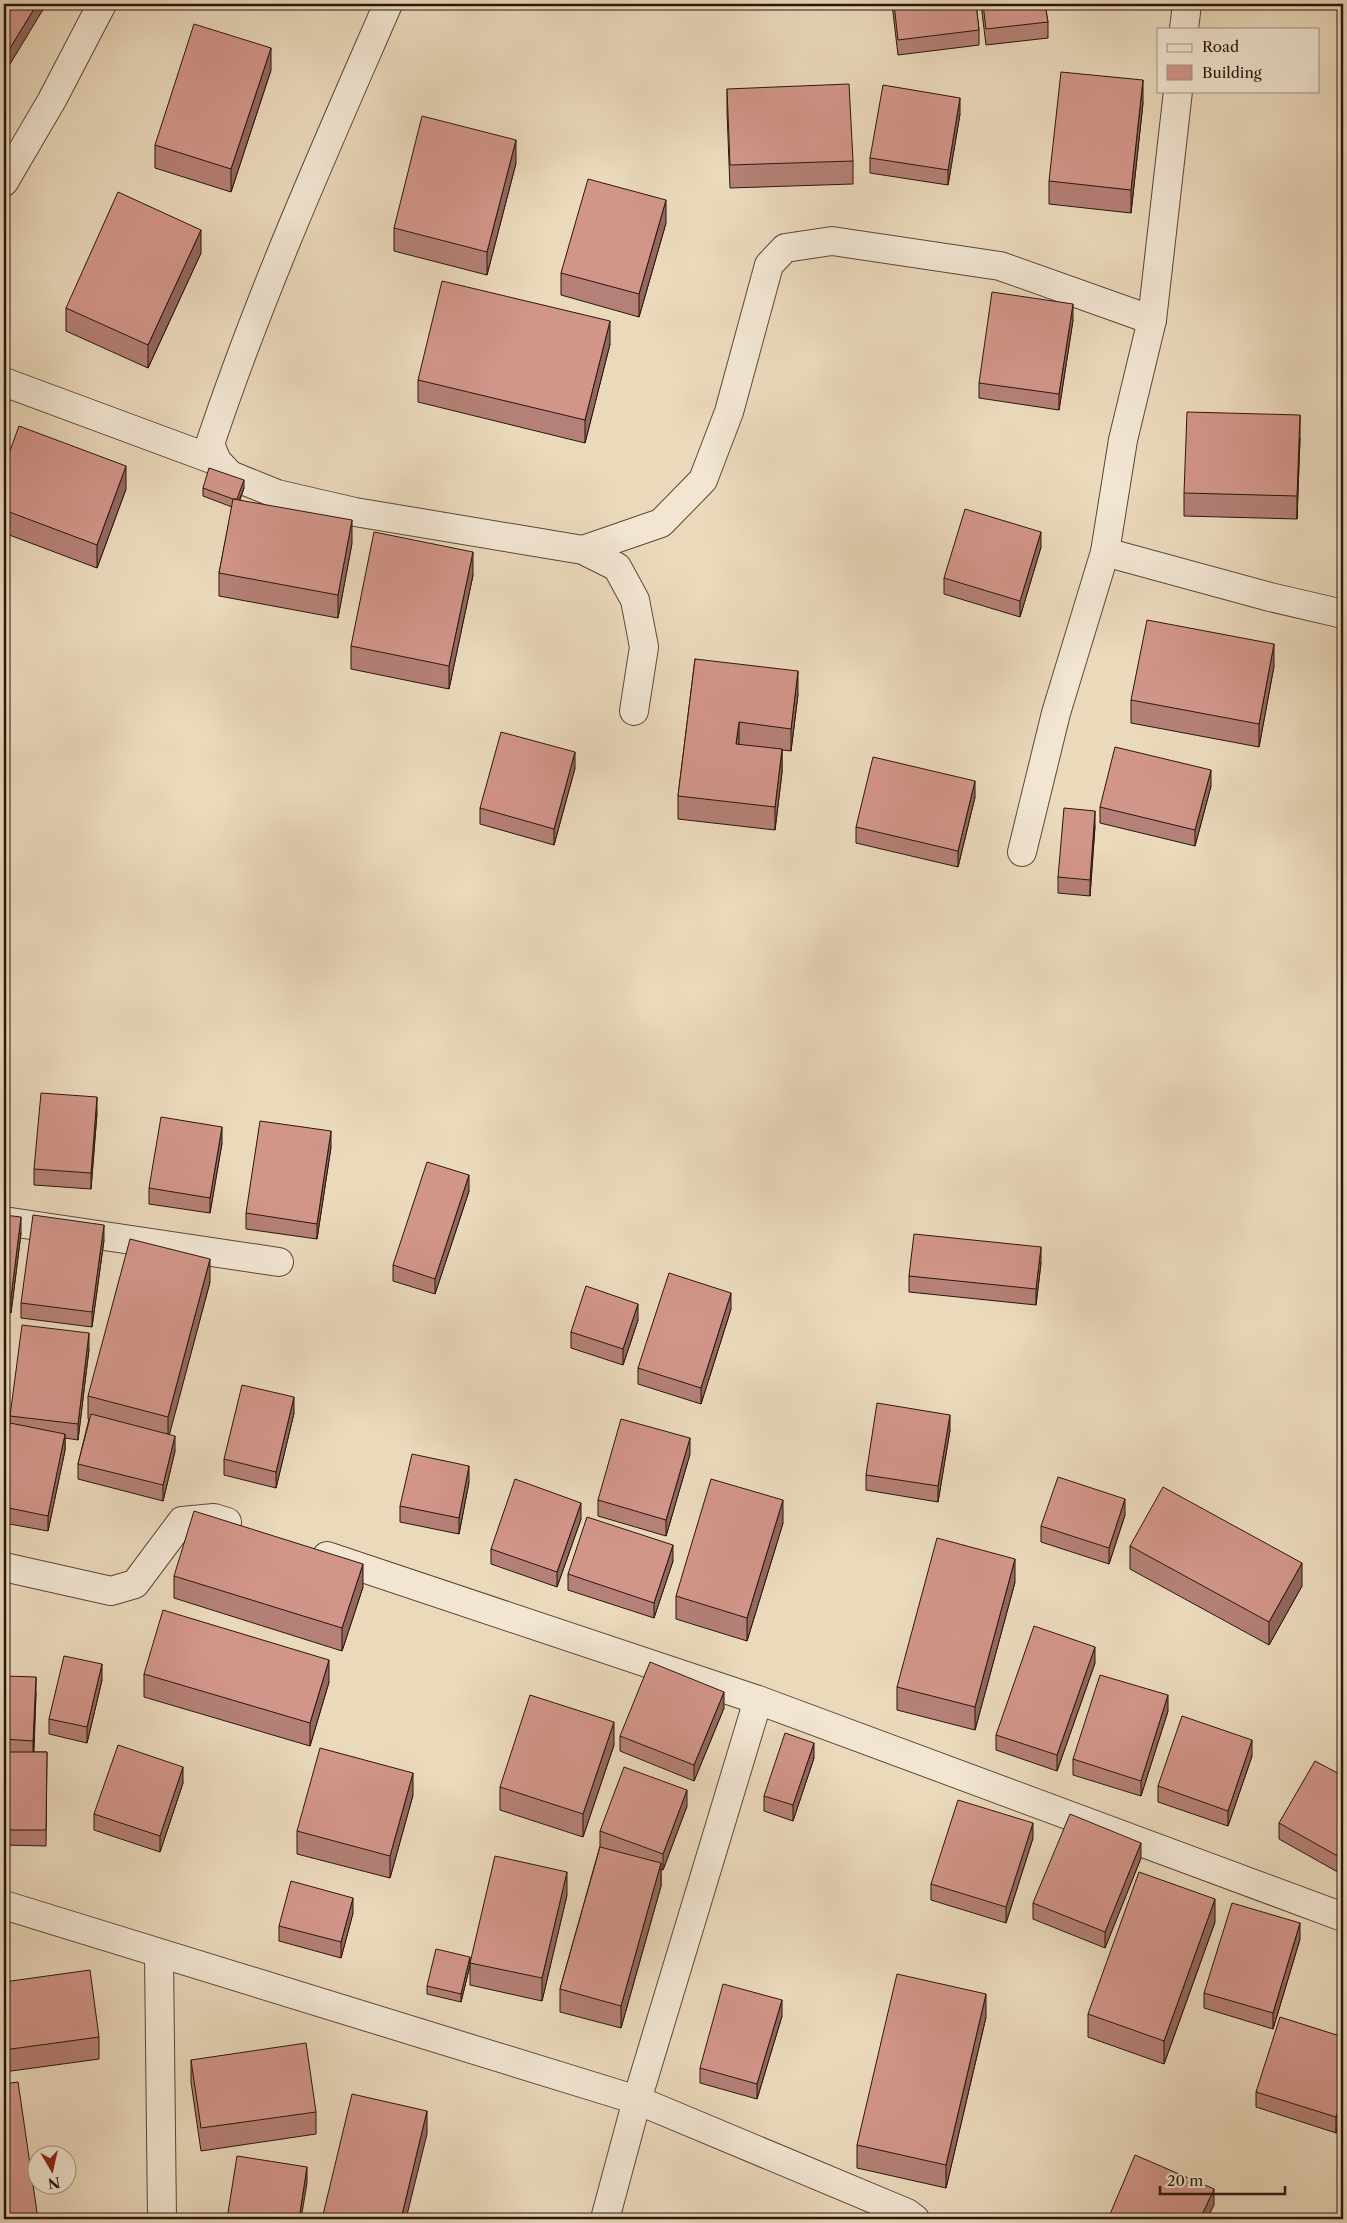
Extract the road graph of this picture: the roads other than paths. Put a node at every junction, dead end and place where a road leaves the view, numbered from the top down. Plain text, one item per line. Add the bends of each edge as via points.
1 (102, 4) edge
2 (388, 4) edge
3 (1187, 4) edge
4 (1184, 28) edge
5 (1178, 92) edge
6 (4, 182) edge
7 (1152, 320) junction
8 (4, 382) edge
9 (217, 461) junction
10 (583, 550) junction
11 (1105, 552) junction
12 (1343, 614) edge
13 (634, 712) dead end
14 (1022, 852) dead end
15 (4, 1221) edge
16 (279, 1262) dead end
17 (252, 1531) edge
18 (308, 1550) edge
19 (4, 1568) edge
20 (758, 1700) junction
21 (4, 1905) edge
22 (1343, 1917) edge
23 (159, 1954) junction
24 (637, 2100) junction
25 (162, 2219) edge
26 (605, 2219) edge
27 (915, 2219) edge

1 - 6 street via 52,100
2 - 9 street via 236,366 210,444
3 - 4 street
5 - 7 street
7 - 10 street via 1000,266 832,241 785,248 769,265 729,412 703,480 661,523
7 - 11 street via 1123,440
8 - 9 street
9 - 10 street via 230,475 277,494 355,512
10 - 13 street via 617,567 635,600 644,647
11 - 12 street
11 - 14 street via 1056,713
15 - 16 street
17 - 19 street via 214,1518 182,1520 135,1584 111,1591
18 - 20 street
20 - 22 street
20 - 24 street
21 - 23 street
23 - 24 street
23 - 25 street
24 - 26 street
24 - 27 street

